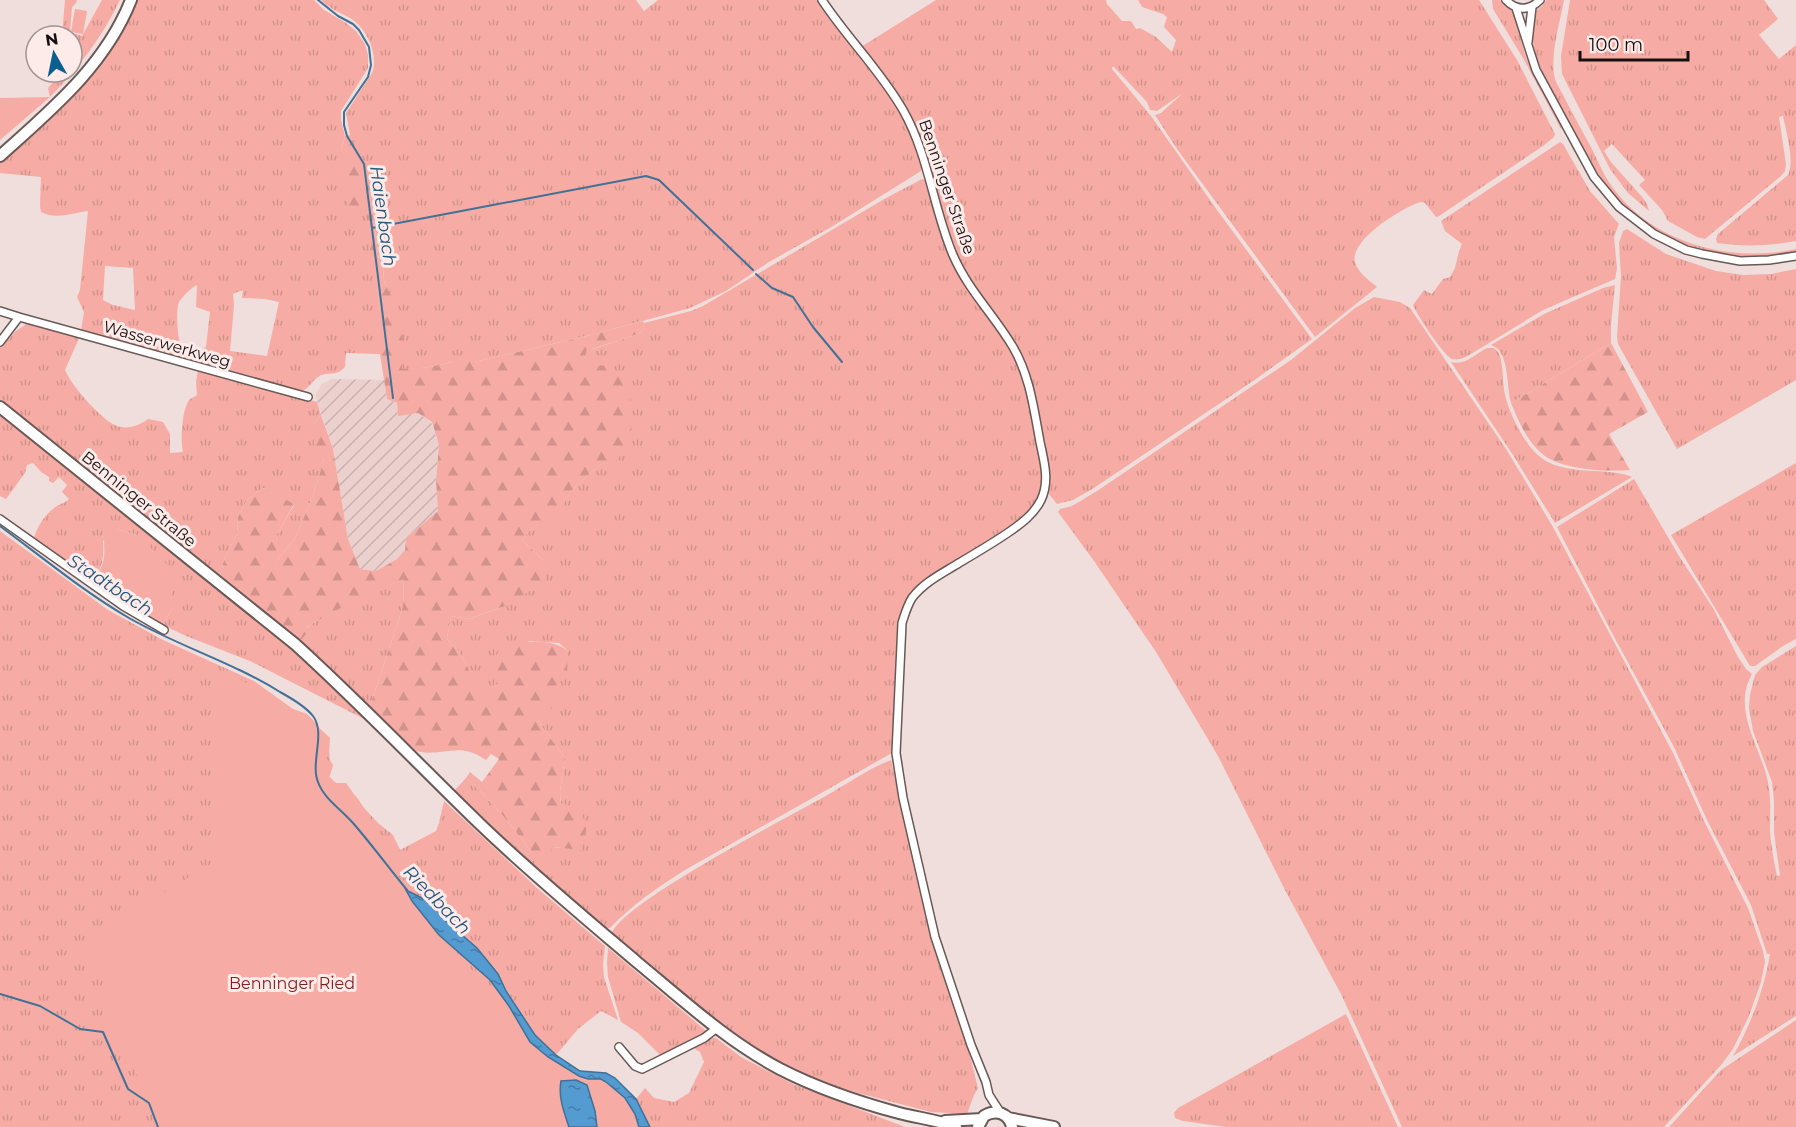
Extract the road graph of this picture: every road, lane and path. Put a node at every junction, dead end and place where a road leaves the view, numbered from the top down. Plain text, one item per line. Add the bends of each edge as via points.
1 (131, 0) edge
2 (822, 0) edge
3 (1506, 0) edge
4 (1540, 0) edge
5 (1532, 7) junction
6 (1516, 8) junction
7 (1528, 45) junction
8 (0, 156) edge
9 (1796, 256) edge
10 (0, 311) edge
11 (19, 316) junction
12 (0, 342) edge
13 (308, 397) dead end
14 (0, 407) edge
15 (0, 519) edge
16 (164, 630) dead end
17 (717, 1028) junction
18 (619, 1047) dead end
19 (990, 1095) junction
20 (1007, 1119) edge
21 (982, 1120) edge
22 (942, 1122) junction
23 (956, 1127) edge
24 (1054, 1127) edge

1 - 8 main road via 116,33 89,71
2 - 19 street, Benninger Straße via 906,116 924,156 954,257 1022,367 1045,470 1044,493 1024,521 928,582 909,603 902,623 896,734 901,790 931,922
3 - 6 street
4 - 5 street
5 - 6 street
5 - 7 street
6 - 7 street
7 - 9 street via 1536,70 1568,133 1594,177 1619,207 1654,234 1686,250 1729,260
10 - 11 street, Wasserwerkweg
11 - 12 street
11 - 13 street, Wasserwerkweg
14 - 17 main road, Benninger Straße via 320,666 525,866
15 - 16 street via 123,606
17 - 18 street via 705,1038 642,1069
17 - 22 main road, Benninger Straße via 762,1059 806,1081 876,1106
19 - 20 street, Benninger Straße
19 - 21 street
20 - 21 main road
20 - 24 main road
21 - 22 main road
22 - 23 main road

